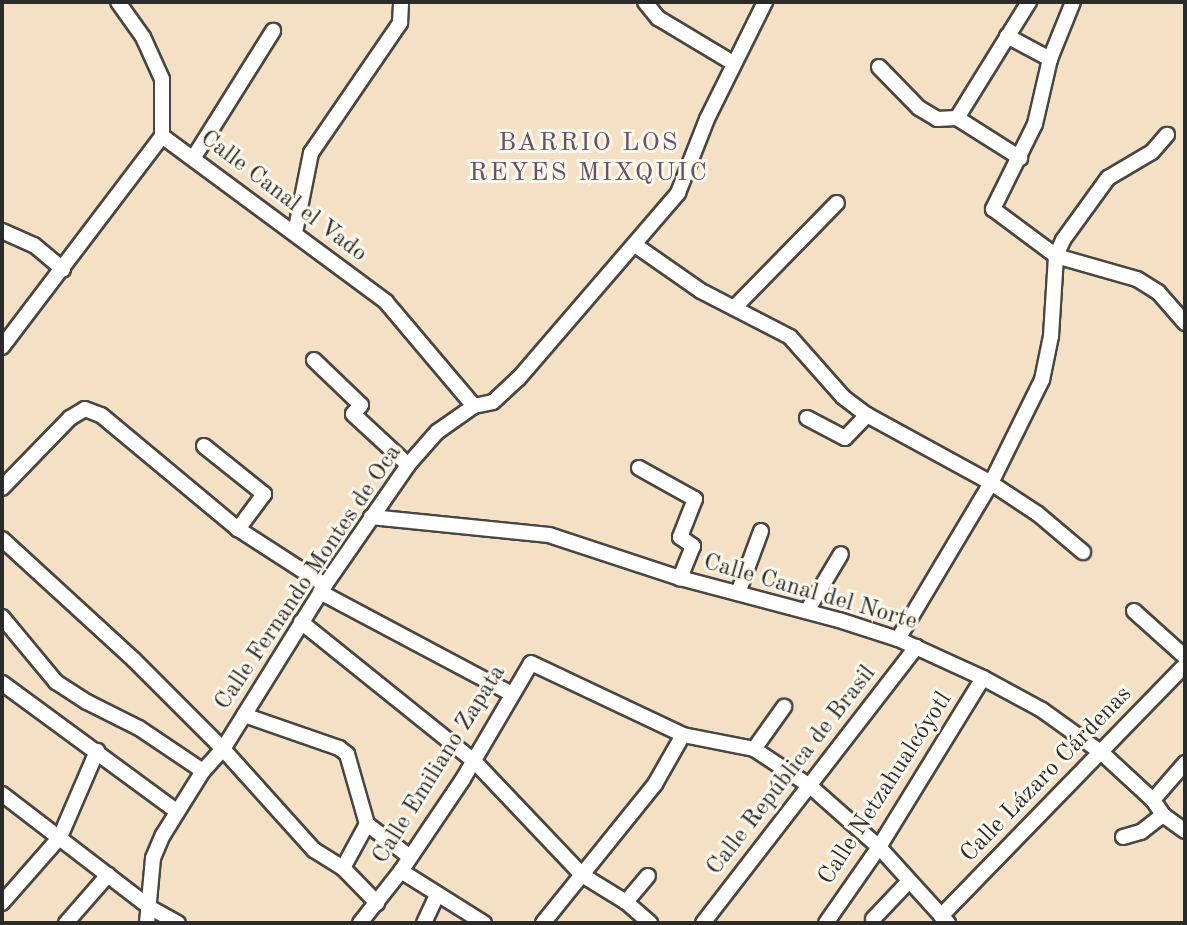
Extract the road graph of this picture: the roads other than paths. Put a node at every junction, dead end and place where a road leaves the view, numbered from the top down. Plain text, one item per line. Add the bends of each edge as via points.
1 (118, 2) edge
2 (401, 2) edge
3 (645, 2) edge
4 (765, 2) edge
5 (1029, 2) edge
6 (1073, 2) edge
7 (273, 31) dead end
8 (1007, 36) junction
9 (1050, 59) junction
10 (733, 63) junction
11 (879, 67) dead end
12 (957, 118) junction
13 (1167, 135) dead end
14 (162, 136) junction
15 (194, 158) junction
16 (1020, 158) junction
17 (838, 203) dead end
18 (2, 231) edge
19 (295, 233) junction
20 (635, 245) junction
21 (1056, 256) junction
22 (63, 269) junction
23 (734, 308) junction
24 (1185, 323) edge
25 (2, 348) edge
26 (314, 360) dead end
27 (474, 406) junction
28 (867, 415) junction
29 (807, 418) dead end
30 (204, 446) dead end
31 (408, 465) junction
32 (639, 468) dead end
33 (990, 483) junction
34 (2, 488) edge
35 (371, 517) junction
36 (238, 528) junction
37 (761, 531) dead end
38 (2, 539) edge
39 (1083, 552) dead end
40 (841, 554) dead end
41 (680, 578) junction
42 (323, 589) junction
43 (738, 593) junction
44 (807, 611) junction
45 (1134, 611) dead end
46 (2, 617) edge
47 (301, 622) junction
48 (898, 639) junction
49 (916, 647) junction
50 (1185, 657) edge
51 (1185, 665) edge
52 (983, 678) junction
53 (2, 683) edge
54 (512, 694) junction
55 (784, 706) dead end
56 (244, 715) junction
57 (683, 735) junction
58 (223, 749) junction
59 (754, 749) junction
60 (97, 751) junction
61 (1102, 753) junction
62 (474, 761) junction
63 (1185, 763) edge
64 (203, 771) junction
65 (810, 786) junction
66 (2, 794) edge
67 (1153, 800) junction
68 (176, 811) junction
69 (1163, 815) junction
70 (367, 824) junction
71 (1185, 831) edge
72 (60, 837) junction
73 (1123, 837) dead end
74 (878, 847) junction
75 (410, 857) junction
76 (343, 867) junction
77 (401, 871) junction
78 (107, 875) junction
79 (582, 875) junction
80 (648, 876) dead end
81 (909, 881) junction
82 (437, 895) junction
83 (626, 902) junction
84 (2, 903) edge
85 (377, 903) junction
86 (149, 907) junction
87 (873, 919) dead end
88 (944, 920) edge
89 (66, 923) edge
90 (147, 923) edge
91 (178, 923) edge
92 (360, 923) edge
93 (424, 923) edge
94 (484, 923) edge
95 (542, 923) edge
96 (650, 923) edge
97 (704, 923) edge
98 (826, 923) edge

1 - 14 street, Calle Canal el Vado via 143,37 163,79
2 - 19 street via 400,23 312,153
3 - 10 street via 658,18
4 - 10 street, Calle Fernando Montes de Oca
5 - 8 street
6 - 9 street
7 - 15 street
8 - 9 street
8 - 12 street
9 - 16 street via 1035,124
10 - 20 street, Calle Fernando Montes de Oca via 678,193
11 - 12 street via 937,120
12 - 16 street
13 - 21 street via 1152,152 1108,178
14 - 15 street, Calle Canal el Vado
14 - 22 street
15 - 19 street, Calle Canal el Vado
16 - 21 street via 993,209
17 - 23 street
18 - 22 street via 34,245
19 - 27 street, Calle Canal el Vado via 386,302
20 - 23 street
20 - 27 street, Calle Fernando Montes de Oca via 519,378 493,402
21 - 24 street via 1137,279 1158,292
21 - 33 street via 1051,336 1042,380
22 - 25 street
23 - 28 street via 790,337 843,397
26 - 31 street via 362,405 353,414
27 - 31 street, Calle Fernando Montes de Oca via 437,432
28 - 29 street via 845,438
28 - 33 street
30 - 36 street via 264,494
31 - 35 street, Calle Fernando Montes de Oca
32 - 41 street via 695,499 680,537 693,545
33 - 39 street via 1038,514
33 - 48 street
34 - 36 street via 70,418 85,409 101,415
35 - 41 street, Calle Canal del Norte via 549,535
35 - 42 street, Calle Fernando Montes de Oca
36 - 42 street
37 - 43 street
38 - 58 street
40 - 44 street
41 - 43 street, Calle Canal del Norte
42 - 47 street, Calle Fernando Montes de Oca
42 - 54 street
43 - 44 street, Calle Canal del Norte
44 - 48 street, Calle Canal del Norte
45 - 50 street
46 - 64 street via 56,682 139,727
47 - 56 street, Calle Fernando Montes de Oca
47 - 62 street
48 - 49 street, Calle Canal del Norte
49 - 52 street, Calle Canal del Norte
49 - 65 street, Calle República de Brasil
51 - 61 street, Calle Lázaro Cárdenas
52 - 61 street, Calle Canal del Norte via 1042,710
52 - 74 street, Calle Netzahualcóyotl
53 - 60 street
54 - 57 street, Calle Emiliano Zapata via 531,663
54 - 62 street, Calle Emiliano Zapata
55 - 59 street
56 - 58 street, Calle Fernando Montes de Oca
56 - 70 street via 346,754
57 - 59 street
57 - 79 street via 655,784
58 - 64 street, Calle Fernando Montes de Oca
58 - 76 street via 314,850
59 - 65 street
60 - 68 street
60 - 72 street
61 - 67 street, Calle Canal del Norte
61 - 88 street, Calle Lázaro Cárdenas
62 - 75 street, Calle Emiliano Zapata
62 - 79 street
63 - 67 street
64 - 68 street, Calle Fernando Montes de Oca
65 - 74 street
65 - 97 street, Calle República de Brasil
66 - 72 street
67 - 69 street, Calle Canal del Norte
68 - 86 street, Calle Fernando Montes de Oca via 153,858
69 - 71 street, Calle Canal del Norte
69 - 73 street via 1142,832
70 - 75 street
70 - 76 street
72 - 78 street
72 - 84 street
74 - 81 street
74 - 98 street, Calle Netzahualcóyotl
75 - 77 street, Calle Emiliano Zapata
76 - 85 street
77 - 82 street
77 - 85 street, Calle Emiliano Zapata
78 - 86 street
78 - 89 street
79 - 83 street
79 - 95 street
80 - 83 street
81 - 87 street
81 - 88 street
82 - 93 street
82 - 94 street
83 - 96 street
85 - 92 street, Calle Emiliano Zapata
86 - 90 street, Calle Fernando Montes de Oca
86 - 91 street

